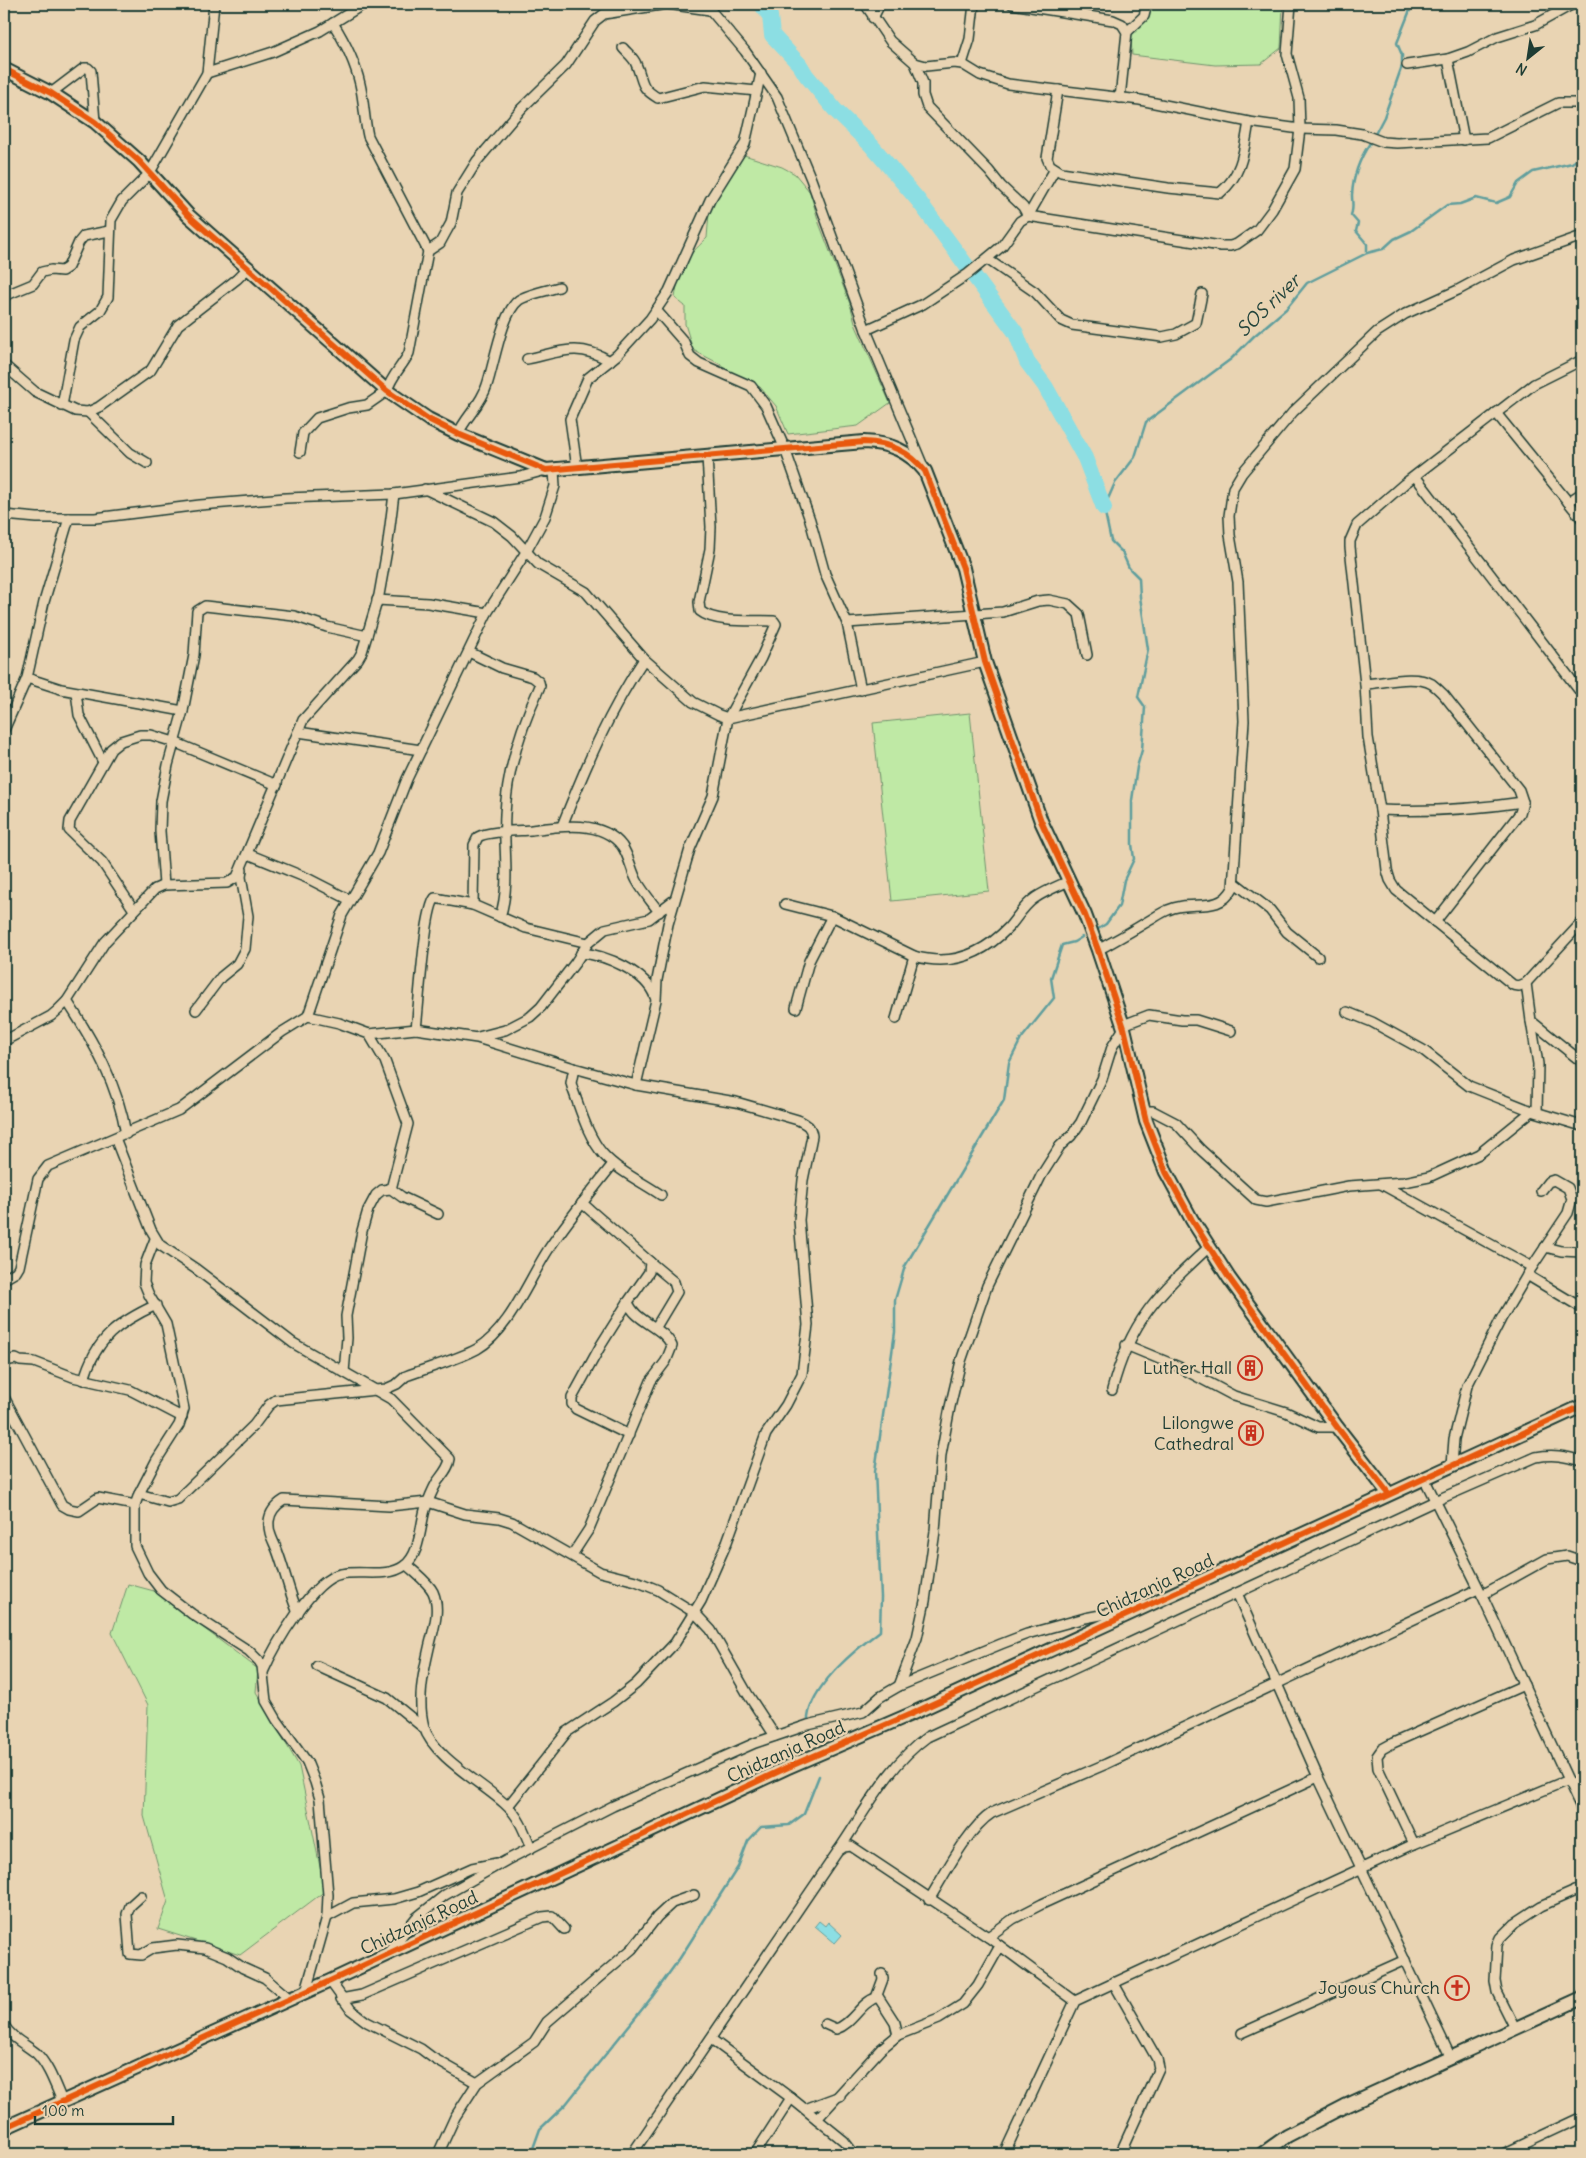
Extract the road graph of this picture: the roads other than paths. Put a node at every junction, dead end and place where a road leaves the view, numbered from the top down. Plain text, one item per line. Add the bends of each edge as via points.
1 (214, 4) edge
2 (364, 4) edge
3 (865, 4) edge
4 (880, 4) edge
5 (974, 4) edge
6 (1012, 4) edge
7 (1147, 4) edge
8 (1292, 4) edge
9 (1573, 4) edge
10 (708, 7) edge
11 (873, 18) junction
12 (333, 23) junction
13 (1127, 32) junction
14 (623, 48) dead end
15 (1448, 59) junction
16 (915, 63) junction
17 (962, 64) junction
18 (1407, 64) dead end
19 (4, 69) edge
20 (206, 73) junction
21 (761, 73) junction
22 (1058, 90) junction
23 (757, 91) junction
24 (51, 93) junction
25 (1120, 98) junction
26 (1574, 104) dead end
27 (96, 122) junction
28 (1249, 122) junction
29 (1300, 129) junction
30 (1464, 140) junction
31 (1055, 169) junction
32 (150, 174) junction
33 (1028, 216) junction
34 (109, 231) junction
35 (1582, 236) edge
36 (428, 251) junction
37 (986, 259) junction
38 (249, 267) junction
39 (559, 287) dead end
40 (1202, 294) dead end
41 (4, 296) edge
42 (656, 310) junction
43 (866, 330) junction
44 (527, 359) dead end
45 (610, 360) junction
46 (1582, 360) edge
47 (4, 365) edge
48 (387, 391) junction
49 (62, 406) junction
50 (88, 412) junction
51 (1496, 413) junction
52 (458, 434) junction
53 (785, 449) junction
54 (300, 452) dead end
55 (706, 456) junction
56 (146, 463) dead end
57 (577, 468) junction
58 (550, 470) junction
59 (925, 471) junction
60 (1415, 476) junction
61 (425, 489) junction
62 (1582, 493) edge
63 (394, 494) junction
64 (1568, 502) junction
65 (4, 515) edge
66 (69, 518) junction
67 (1582, 519) edge
68 (526, 552) junction
69 (377, 600) junction
70 (487, 613) junction
71 (975, 613) junction
72 (847, 623) junction
73 (367, 636) junction
74 (469, 652) junction
75 (1087, 655) dead end
76 (644, 659) junction
77 (985, 662) junction
78 (27, 678) junction
79 (1365, 684) junction
80 (861, 690) junction
81 (76, 692) junction
82 (1582, 694) edge
83 (183, 711) junction
84 (728, 718) junction
85 (4, 730) edge
86 (298, 732) junction
87 (174, 742) junction
88 (421, 750) junction
89 (103, 762) junction
90 (277, 786) junction
91 (1523, 802) junction
92 (1380, 810) junction
93 (562, 826) junction
94 (505, 832) junction
95 (248, 854) junction
96 (242, 867) junction
97 (1070, 881) junction
98 (1234, 882) junction
99 (164, 885) junction
100 (350, 900) junction
101 (674, 900) junction
102 (785, 904) dead end
103 (473, 905) junction
104 (134, 910) junction
105 (659, 912) junction
106 (832, 916) junction
107 (500, 917) junction
108 (1435, 922) junction
109 (1582, 922) edge
110 (588, 943) junction
111 (1098, 950) junction
112 (581, 953) junction
113 (914, 956) junction
114 (1318, 957) dead end
115 (1526, 983) junction
116 (656, 1000) junction
117 (67, 1001) junction
118 (796, 1008) dead end
119 (196, 1010) dead end
120 (1347, 1012) dead end
121 (308, 1016) junction
122 (896, 1019) dead end
123 (1531, 1021) junction
124 (1123, 1027) junction
125 (416, 1029) junction
126 (1231, 1031) dead end
127 (369, 1034) junction
128 (477, 1038) junction
129 (4, 1041) edge
130 (1582, 1062) edge
131 (574, 1068) junction
132 (636, 1085) junction
133 (1143, 1111) junction
134 (1534, 1111) junction
135 (1582, 1126) edge
136 (126, 1134) junction
137 (115, 1138) junction
138 (613, 1164) junction
139 (1379, 1184) junction
140 (391, 1189) junction
141 (1540, 1191) dead end
142 (661, 1195) dead end
143 (582, 1203) junction
144 (438, 1214) dead end
145 (155, 1239) junction
146 (1209, 1247) junction
147 (1545, 1247) junction
148 (1582, 1252) edge
149 (650, 1262) junction
150 (1532, 1267) junction
151 (1527, 1275) junction
152 (4, 1279) edge
153 (628, 1302) junction
154 (156, 1305) junction
155 (1582, 1308) edge
156 (656, 1327) junction
157 (1126, 1345) junction
158 (4, 1361) edge
159 (344, 1372) junction
160 (84, 1380) junction
161 (376, 1390) junction
162 (1112, 1390) dead end
163 (4, 1397) edge
164 (1582, 1406) edge
165 (182, 1418) junction
166 (1337, 1427) junction
167 (629, 1435) junction
168 (1582, 1462) edge
169 (1452, 1466) junction
170 (1424, 1478) junction
171 (139, 1494) junction
172 (1389, 1494) junction
173 (1435, 1501) junction
174 (428, 1502) junction
175 (136, 1506) junction
176 (572, 1555) junction
177 (1582, 1561) edge
178 (407, 1565) junction
179 (1480, 1592) junction
180 (1237, 1593) junction
181 (1149, 1605) junction
182 (298, 1613) junction
183 (695, 1613) junction
184 (318, 1666) dead end
185 (263, 1673) junction
186 (1277, 1683) junction
187 (1524, 1685) junction
188 (899, 1686) junction
189 (425, 1729) junction
190 (776, 1736) junction
191 (1318, 1777) junction
192 (1568, 1780) junction
193 (508, 1806) junction
194 (1582, 1810) edge
195 (1414, 1844) junction
196 (531, 1848) junction
197 (838, 1851) junction
198 (507, 1860) junction
199 (1361, 1869) junction
200 (1582, 1888) edge
201 (694, 1895) dead end
202 (141, 1896) dead end
203 (930, 1900) junction
204 (326, 1916) junction
205 (564, 1930) dead end
206 (988, 1937) junction
207 (1000, 1946) junction
208 (386, 1954) junction
209 (1405, 1960) junction
210 (882, 1974) dead end
211 (330, 1981) junction
212 (1113, 1982) junction
213 (306, 1991) junction
214 (878, 1997) junction
215 (1582, 1998) edge
216 (290, 1999) junction
217 (341, 1999) junction
218 (1075, 2001) junction
219 (825, 2024) dead end
220 (1515, 2028) junction
221 (5, 2030) edge
222 (1242, 2033) dead end
223 (898, 2035) junction
224 (711, 2039) junction
225 (1451, 2058) junction
226 (477, 2083) junction
227 (840, 2096) junction
228 (791, 2098) junction
229 (62, 2101) junction
230 (804, 2109) junction
231 (1582, 2117) edge
232 (817, 2119) junction
233 (4, 2128) edge
234 (438, 2154) edge
235 (632, 2154) edge
236 (755, 2154) edge
237 (854, 2154) edge
238 (1004, 2154) edge
239 (1120, 2154) edge
240 (1262, 2154) edge
241 (1503, 2154) edge

1 - 20 street
2 - 12 street
3 - 11 street
4 - 11 street
5 - 17 street via 970,40
6 - 13 street via 1113,20 1122,24
7 - 13 street via 1144,16
8 - 29 street via 1287,54 1299,98
9 - 15 street via 1535,25 1497,37
10 - 21 street
10 - 36 street via 667,4 604,14 566,65 522,108 477,161 457,192 451,223 440,243
11 - 16 street via 890,41
12 - 20 street via 273,52
12 - 36 street via 346,44 360,84 368,136
13 - 25 street
14 - 23 street via 636,63 646,91 658,98 705,86
15 - 18 street
15 - 30 street
16 - 17 street via 926,66
16 - 33 street via 927,107
17 - 22 street via 980,75 1008,84
19 - 24 street
20 - 32 street
21 - 23 street
21 - 43 street via 789,125
22 - 25 street
22 - 31 street via 1047,152 1047,158
23 - 42 street via 745,144 710,200 669,291
24 - 27 street
24 - 27 street via 88,68 91,71
25 - 28 street
26 - 30 street via 1558,103 1488,138
27 - 32 street
28 - 29 street
28 - 31 street via 1242,163 1220,193 1116,181
29 - 30 street via 1362,134 1383,142
29 - 33 street via 1295,169 1285,190 1256,230 1243,241 1230,246
31 - 33 street
32 - 34 street via 114,211
32 - 38 street via 189,216
33 - 37 street
34 - 41 street via 84,236 68,267 62,271 42,272 33,284
34 - 49 street via 108,297 100,310 80,328 74,340
35 - 98 street via 1514,260 1476,282 1391,322 1292,412 1236,481 1229,516 1238,582 1244,721
36 - 48 street via 409,353 390,380
37 - 40 street via 1035,292 1061,320 1084,327 1169,337 1196,323
37 - 43 street via 923,304
38 - 48 street
38 - 50 street via 178,325 150,370
39 - 52 street via 519,300 507,317 488,385 480,404 465,418
42 - 45 street
42 - 53 street via 684,342 690,356 751,386 766,406
43 - 59 street
44 - 45 street via 575,349 595,352
45 - 57 street via 588,378 570,419
46 - 51 street via 1534,384
47 - 49 street via 34,392
48 - 52 street via 428,419
48 - 54 street via 367,405 317,418 303,433
49 - 50 street via 75,412
50 - 56 street via 130,453
51 - 60 street
51 - 64 street
52 - 58 street
53 - 55 street
53 - 59 street via 878,443 901,450
53 - 72 street via 825,574
55 - 57 street
55 - 84 street via 710,549 700,611 706,616 722,619 774,621 776,624
57 - 58 street
58 - 61 street
58 - 68 street via 555,486 548,509
59 - 71 street via 963,568
60 - 79 street via 1356,525 1350,541
60 - 82 street
61 - 63 street
61 - 68 street via 494,522
62 - 64 street
63 - 66 street via 286,498 131,515
63 - 69 street
64 - 67 street
65 - 66 street
66 - 78 street via 44,602
68 - 70 street
68 - 76 street via 547,571 586,592
69 - 70 street via 428,603
69 - 73 street
70 - 74 street
71 - 72 street
71 - 75 street via 1003,612 1038,601 1068,604 1082,620
71 - 77 street
72 - 80 street
73 - 83 street via 294,616 200,607 195,615 194,655
73 - 86 street via 358,659 303,720
74 - 88 street
74 - 94 street via 512,672 533,677 540,686 522,724 510,774
76 - 84 street via 693,702
76 - 93 street via 627,685 588,762
77 - 80 street
77 - 97 street via 1042,821
78 - 81 street
78 - 85 street
79 - 91 street via 1419,680 1431,684 1444,695 1519,790
79 - 92 street via 1368,736
80 - 84 street
81 - 83 street
81 - 89 street via 79,715
83 - 87 street
84 - 101 street via 713,796 690,849
86 - 88 street
86 - 90 street
87 - 89 street via 140,735 115,744
87 - 90 street
87 - 99 street via 160,817
88 - 100 street via 378,853
89 - 104 street via 70,821 69,830 102,862
90 - 95 street
91 - 92 street via 1476,809
91 - 108 street via 1520,814
92 - 108 street via 1390,880 1402,896
93 - 94 street
93 - 105 street via 588,827 617,840 637,882
94 - 103 street via 481,835 475,841
94 - 107 street via 507,891
95 - 96 street
95 - 100 street
96 - 99 street via 237,877 227,883
96 - 119 street via 248,916 245,949 237,964 220,977
97 - 111 street
97 - 113 street via 1034,898 998,937 975,954 950,960 926,960
98 - 111 street via 1230,894 1218,903 1183,905 1167,910
98 - 114 street via 1270,910 1287,932
99 - 104 street via 155,889
100 - 121 street
101 - 105 street
101 - 116 street via 663,945
102 - 106 street
103 - 107 street
103 - 125 street via 438,897 432,900
104 - 117 street via 105,942
105 - 110 street via 636,924 604,929
106 - 113 street
106 - 118 street via 809,961
107 - 110 street via 526,928
108 - 115 street via 1507,982 1519,986
109 - 115 street
110 - 112 street
111 - 124 street
112 - 116 street via 621,965 649,986
112 - 128 street via 530,1017 505,1030
113 - 122 street
115 - 123 street
116 - 132 street
117 - 129 street via 52,1016
117 - 136 street via 106,1068 122,1112
120 - 134 street via 1423,1050 1469,1086
121 - 127 street
121 - 136 street via 179,1110
123 - 130 street
123 - 134 street via 1538,1064
124 - 126 street via 1149,1015 1196,1020
124 - 133 street
124 - 188 street via 1081,1122 1060,1146 1041,1176 987,1286 961,1361 941,1455 925,1601 917,1638
125 - 127 street
125 - 128 street
127 - 140 street via 385,1061 408,1124
128 - 131 street
131 - 132 street
131 - 138 street via 571,1083 576,1099 595,1142
132 - 183 street via 762,1108 807,1124 812,1136 799,1220 808,1325 802,1374 790,1399 766,1434 727,1542
133 - 139 street via 1154,1111 1176,1123 1201,1150 1261,1202 1349,1186
133 - 146 street via 1166,1172
134 - 135 street
134 - 139 street via 1479,1154 1465,1161 1428,1177
136 - 137 street
137 - 145 street
137 - 152 street via 56,1162 42,1172 19,1267
138 - 142 street
138 - 143 street
139 - 150 street
140 - 144 street
140 - 159 street via 382,1190 376,1196 362,1231 346,1316
141 - 147 street via 1554,1180 1568,1188 1572,1199 1568,1213
143 - 149 street
143 - 161 street via 541,1260 498,1330 478,1348 406,1376 386,1389
145 - 154 street via 145,1265 144,1283
145 - 159 street via 272,1328
146 - 157 street via 1150,1306
146 - 166 street
147 - 148 street
147 - 150 street
149 - 153 street via 649,1272
149 - 156 street via 674,1282 677,1292
150 - 151 street
151 - 155 street
151 - 169 street via 1467,1386 1454,1439
153 - 156 street via 630,1310
153 - 167 street via 601,1345 572,1398 572,1404
154 - 160 street via 117,1326 89,1362
154 - 165 street via 166,1324 181,1388
156 - 167 street via 668,1337 672,1346 666,1361 651,1381
157 - 162 street
157 - 166 street via 1179,1367 1234,1396 1286,1412 1318,1427
158 - 160 street via 34,1362
159 - 161 street
160 - 165 street via 130,1390
161 - 171 street via 276,1400 178,1499 168,1502
161 - 174 street via 391,1399 450,1459
163 - 175 street via 62,1505 79,1511 98,1498
164 - 169 street, Chidzanja Road
165 - 171 street
166 - 172 street
167 - 176 street via 589,1529
168 - 173 street via 1563,1456 1536,1458
169 - 170 street, Chidzanja Road
170 - 172 street, Chidzanja Road
170 - 173 street
171 - 175 street
172 - 181 street, Chidzanja Road
173 - 179 street
173 - 180 street
174 - 176 street via 466,1514 512,1522
174 - 178 street via 417,1544
174 - 182 street via 389,1506 284,1500 275,1506 270,1519 270,1535
175 - 185 street via 135,1546 148,1573 161,1590 259,1660
176 - 183 street via 606,1575 636,1581 658,1590
177 - 179 street via 1567,1556 1547,1559
178 - 182 street via 388,1572 329,1577
178 - 189 street via 432,1590 436,1603 437,1616 420,1700
179 - 186 street
179 - 187 street
180 - 186 street
180 - 197 street via 927,1737 897,1764
181 - 188 street via 1027,1634
181 - 208 street, Chidzanja Road via 769,1776
182 - 185 street
183 - 190 street via 711,1630
183 - 193 street via 675,1644 636,1684 567,1732
184 - 189 street via 387,1698
185 - 204 street via 266,1701 307,1762 320,1799 328,1874
186 - 191 street
186 - 203 street via 986,1817 972,1831
187 - 192 street
187 - 195 street via 1393,1743 1377,1756 1378,1768
188 - 190 street via 863,1712
189 - 193 street via 458,1769
190 - 196 street via 755,1742 613,1806
191 - 199 street
191 - 206 street via 1042,1904
192 - 194 street
192 - 195 street
193 - 196 street
195 - 199 street
196 - 198 street
197 - 203 street via 844,1846 851,1846
197 - 224 street
198 - 204 street via 472,1868 394,1899 353,1903
198 - 208 street via 429,1906
199 - 209 street
199 - 212 street
200 - 220 street via 1541,1906 1500,1938 1495,1981
201 - 226 street via 672,1903 632,1949 547,2022 534,2042
202 - 216 street via 130,1906 127,1914 130,1954 141,1955 153,1948 176,1945 205,1948 265,1978
203 - 206 street
204 - 213 street
205 - 217 street via 552,1916 542,1917 362,1995
206 - 207 street
207 - 218 street
207 - 223 street via 963,2004 939,2019
208 - 211 street, Chidzanja Road
209 - 222 street
209 - 225 street
210 - 214 street
211 - 213 street, Chidzanja Road
211 - 217 street
212 - 218 street
212 - 239 street via 1160,2068
213 - 216 street, Chidzanja Road
214 - 219 street via 871,1999 844,2026 836,2029
214 - 223 street via 895,2023
215 - 220 street
216 - 229 street, Chidzanja Road
217 - 226 street via 367,2022 421,2049
218 - 238 street
220 - 225 street
221 - 229 street via 37,2054 47,2067
223 - 227 street via 881,2049
224 - 228 street
224 - 235 street
225 - 240 street via 1338,2110 1287,2136
226 - 234 street via 455,2117
227 - 230 street
227 - 232 street
228 - 230 street
228 - 236 street
229 - 233 street, Chidzanja Road
230 - 232 street
231 - 241 street
232 - 237 street via 844,2141

